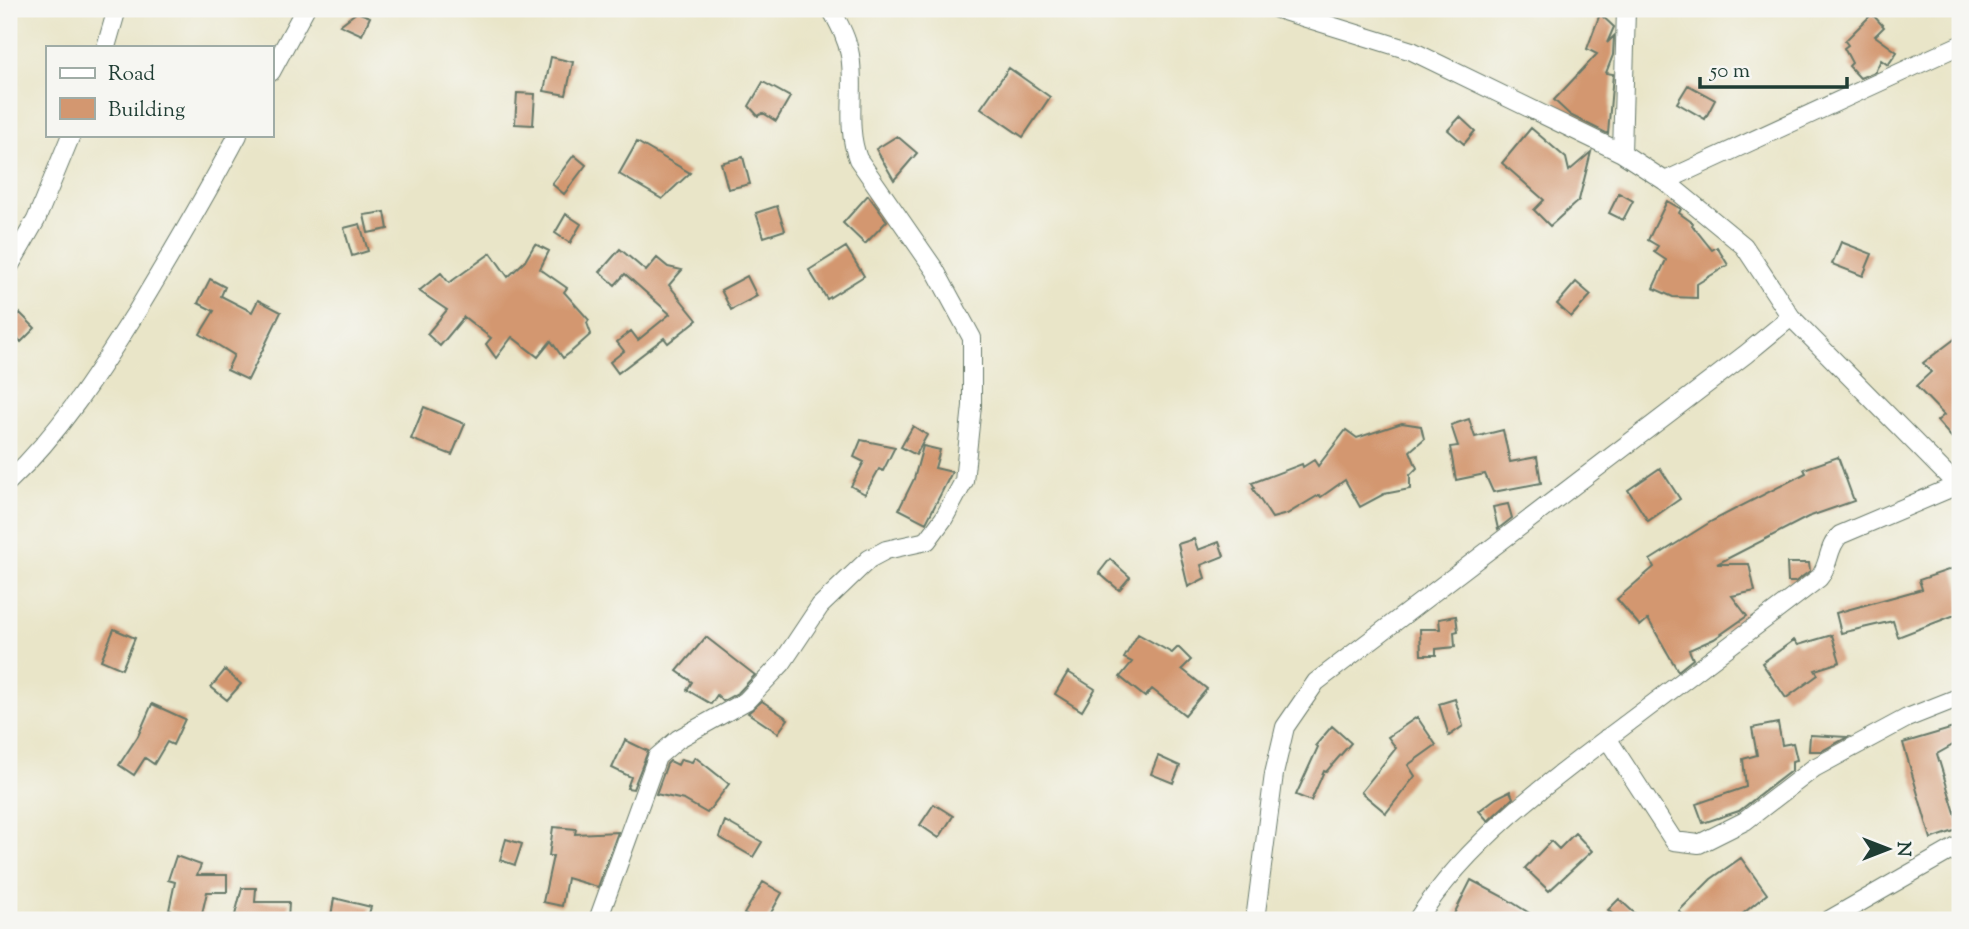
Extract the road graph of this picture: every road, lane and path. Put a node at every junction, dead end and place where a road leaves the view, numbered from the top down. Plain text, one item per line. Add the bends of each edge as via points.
1 (117, 9) edge
2 (305, 9) edge
3 (831, 9) edge
4 (1276, 9) edge
5 (1626, 9) edge
6 (1960, 45) edge
7 (106, 46) edge
8 (273, 68) edge
9 (71, 136) edge
10 (237, 136) edge
11 (1622, 153) junction
12 (1665, 181) junction
13 (9, 267) edge
14 (1791, 317) junction
15 (9, 481) edge
16 (1959, 486) edge
17 (1960, 697) edge
18 (1607, 738) junction
19 (1960, 845) edge
20 (598, 920) edge
21 (1255, 920) edge
22 (1417, 920) edge
23 (1829, 920) edge

1 - 7 street
2 - 8 street
3 - 20 street via 850,57 851,140 858,159 935,270 971,338 972,406 964,481 927,541 886,550 869,559 820,606 782,663 746,701 678,739 657,757
4 - 11 street via 1412,51
5 - 11 street
6 - 12 street
9 - 13 street via 36,220
10 - 15 street via 197,212 94,379 32,460
11 - 12 street
12 - 14 street via 1744,246
14 - 16 street
14 - 21 street via 1316,682 1285,727 1274,774
16 - 18 street via 1840,535 1832,542 1827,569 1819,578
17 - 18 street via 1907,718 1814,768 1745,821 1699,844 1674,841
18 - 22 street via 1476,848 1439,886
19 - 23 street

